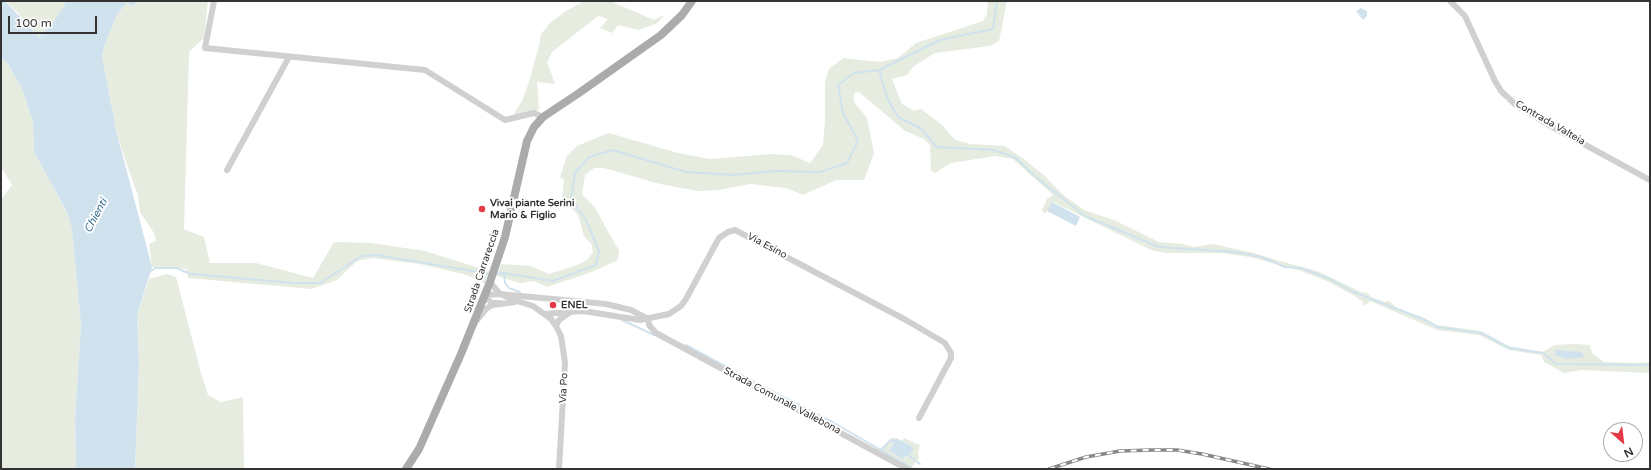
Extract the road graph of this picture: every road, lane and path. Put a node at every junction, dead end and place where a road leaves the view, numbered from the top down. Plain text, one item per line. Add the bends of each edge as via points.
1 (214, 1) edge
2 (692, 1) edge
3 (1450, 1) edge
4 (289, 57) junction
5 (543, 116) junction
6 (227, 170) dead end
7 (1650, 180) edge
8 (490, 281) junction
9 (500, 294) junction
10 (485, 295) junction
11 (551, 299) junction
12 (517, 301) junction
13 (500, 303) junction
14 (572, 311) junction
15 (545, 314) junction
16 (648, 319) junction
17 (472, 326) junction
18 (556, 326) junction
19 (919, 418) dead end
20 (406, 469) edge
21 (560, 469) edge
22 (907, 469) edge

1 - 4 street via 205,48
2 - 5 main road, Strada Carrareccia via 682,15 661,35
3 - 7 street, Contrada Valteia via 1465,16 1495,81 1512,102
4 - 5 street via 425,70 505,120 534,113
4 - 6 street
5 - 8 main road, Strada Carrareccia via 527,141 505,237
8 - 9 street
8 - 10 main road, Strada Carrareccia
9 - 10 street
9 - 11 street
9 - 12 street, Via Po
10 - 13 street via 488,301
10 - 17 main road, Strada Carrareccia
11 - 15 street via 544,306
11 - 16 street via 606,304 631,310
12 - 13 street
12 - 15 street, Via Po via 533,306
13 - 17 street via 486,309
14 - 15 street, Via Esino
14 - 16 street, Via Esino via 635,320
14 - 18 street via 561,317
15 - 18 street, Via Po
16 - 19 street, Via Esino via 669,314 681,306 719,238 732,230 740,232 945,343 951,358
16 - 22 street, Strada Comunale Vallebona via 649,325 656,333
17 - 20 main road, Strada Carrareccia via 418,449
18 - 21 street, Via Po via 561,336 565,363

